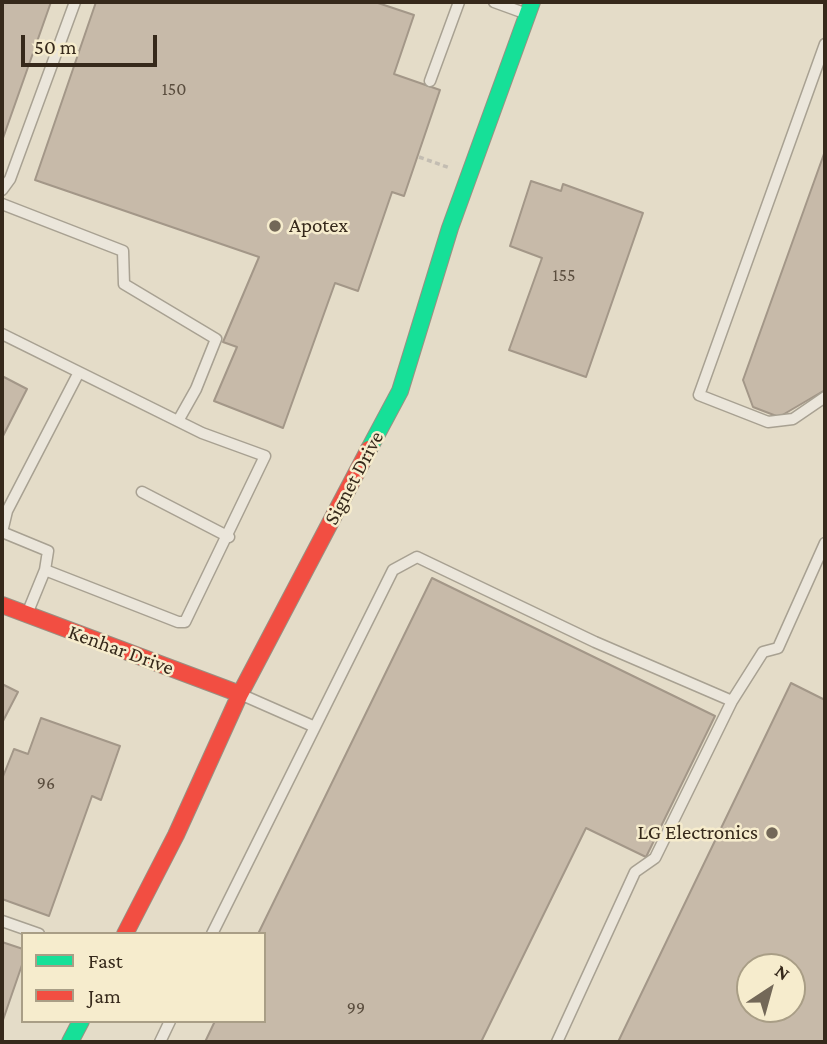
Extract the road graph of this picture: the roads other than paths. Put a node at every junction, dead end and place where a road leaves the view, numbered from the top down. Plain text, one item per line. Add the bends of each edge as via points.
1 (75, 2) edge
2 (459, 2) edge
3 (494, 2) edge
4 (530, 8) edge
5 (825, 44) edge
6 (430, 81) dead end
7 (2, 190) edge
8 (2, 204) edge
9 (2, 334) edge
10 (78, 374) junction
11 (825, 397) edge
12 (178, 421) junction
13 (142, 492) dead end
14 (2, 532) edge
15 (229, 537) junction
16 (825, 543) edge
17 (45, 570) junction
18 (2, 606) edge
19 (27, 615) junction
20 (240, 694) junction
21 (732, 701) junction
22 (314, 727) junction
23 (2, 921) edge
24 (33, 932) edge
25 (126, 932) edge
26 (213, 932) edge
27 (80, 1023) edge
28 (169, 1023) edge
29 (70, 1042) edge
30 (160, 1042) edge
31 (557, 1042) edge

1 - 7 lane
2 - 6 lane
3 - 4 lane
4 - 20 street, Signet Drive via 469,175 400,391
5 - 11 lane via 699,395 768,422 793,419
8 - 12 lane via 123,251 124,284 216,339
9 - 10 lane
10 - 12 lane
10 - 14 lane via 8,511
12 - 15 lane via 265,456
13 - 15 lane
14 - 17 lane via 48,551
15 - 17 lane via 186,622
16 - 21 lane via 778,648 763,652
17 - 19 lane
18 - 19 street, Kenhar Drive
19 - 20 street, Kenhar Drive
20 - 22 lane
20 - 25 street, Signet Drive
21 - 22 lane via 417,558 393,570
21 - 31 lane via 655,858 635,872
22 - 26 lane
23 - 24 lane
27 - 29 street
28 - 30 lane

